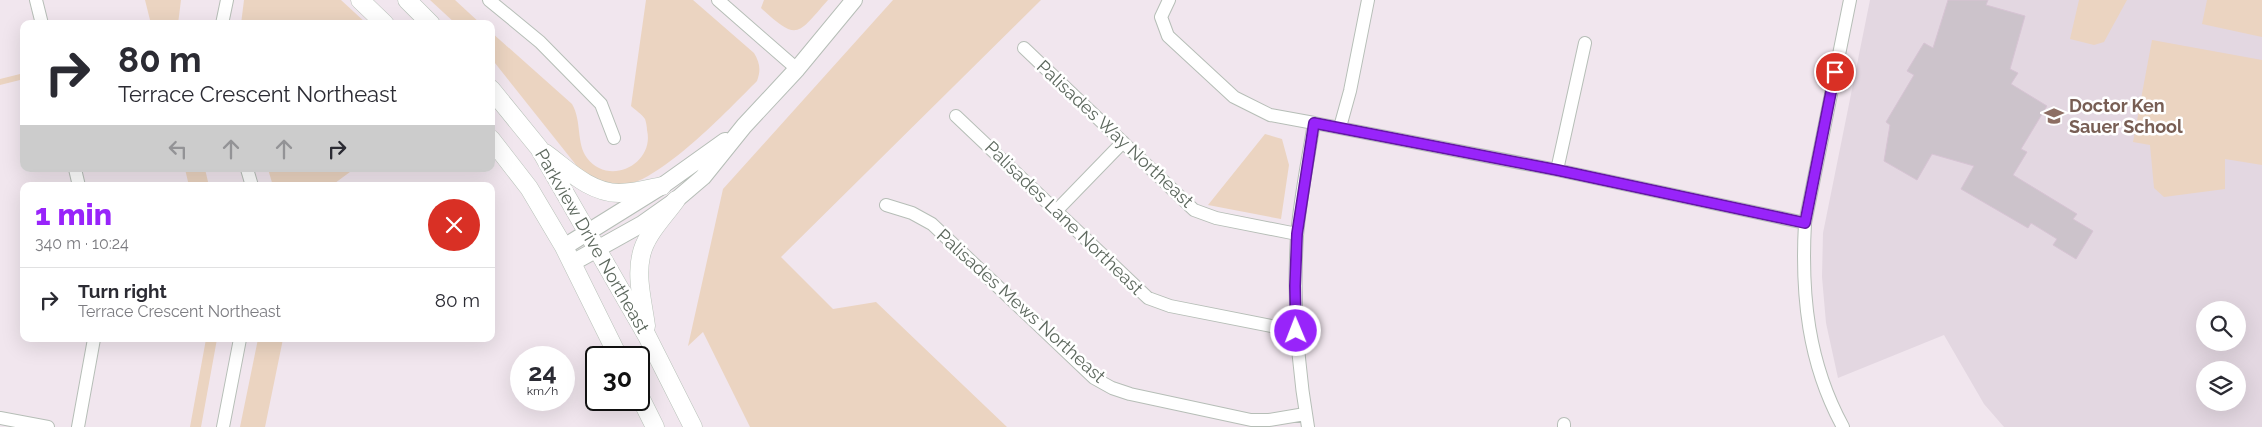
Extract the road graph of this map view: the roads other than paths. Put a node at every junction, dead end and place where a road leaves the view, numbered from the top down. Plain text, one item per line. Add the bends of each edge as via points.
1 (36, 0) edge
2 (227, 0) edge
3 (360, 0) edge
4 (407, 0) edge
5 (490, 0) edge
6 (718, 0) edge
7 (854, 0) edge
8 (1169, 0) edge
9 (1368, 0) edge
10 (1850, 0) edge
11 (41, 20) edge
12 (223, 20) edge
13 (381, 20) edge
14 (427, 20) edge
15 (1585, 43) dead end
16 (1024, 48) dead end
17 (797, 69) junction
18 (495, 94) edge
19 (956, 116) dead end
20 (1314, 123) junction
21 (744, 126) junction
22 (1340, 127) junction
23 (614, 138) dead end
24 (1123, 142) junction
25 (495, 144) edge
26 (539, 148) junction
27 (1557, 170) junction
28 (662, 186) junction
29 (676, 200) junction
30 (886, 205) dead end
31 (1057, 210) junction
32 (1805, 223) junction
33 (589, 233) junction
34 (1297, 234) junction
35 (564, 247) junction
36 (598, 248) junction
37 (572, 263) junction
38 (1296, 331) junction
39 (647, 336) junction
40 (93, 342) edge
41 (239, 342) edge
42 (613, 346) edge
43 (647, 411) edge
44 (1306, 414) junction
45 (0, 418) edge
46 (48, 427) edge
47 (78, 427) edge
48 (223, 427) edge
49 (655, 427) edge
50 (693, 427) edge
51 (1308, 427) edge
52 (1843, 427) edge

1 - 11 street
2 - 12 street
3 - 13 main road
4 - 14 main road
5 - 23 street via 540,42 601,104
6 - 17 street
7 - 17 street
8 - 20 street via 1161,17 1168,36 1234,97 1270,115
9 - 22 street
10 - 32 street
15 - 27 street
16 - 24 street, Palisades Way Northeast
17 - 21 street
18 - 26 main road, Parkview Drive Northeast
19 - 31 street, Palisades Lane Northeast
20 - 22 street
20 - 34 street
21 - 28 street
21 - 29 street via 703,177
22 - 27 street
24 - 31 street
24 - 34 street, Palisades Way Northeast via 1194,210 1216,218
25 - 35 main road, Parkview Drive Northeast via 529,188
26 - 28 main road via 588,185 604,191 618,194
26 - 33 main road, Parkview Drive Northeast
27 - 32 street
28 - 33 street
29 - 36 street via 642,224
29 - 39 main road via 653,230 641,256 639,273
30 - 44 street, Palisades Mews Northeast via 912,213 932,224 1094,378 1112,388 1251,420
31 - 38 street, Palisades Lane Northeast via 1148,298
32 - 52 street via 1803,285 1807,319 1825,390
33 - 35 street
33 - 36 main road, Parkview Drive Northeast
34 - 38 street
35 - 37 main road, Parkview Drive Northeast
36 - 37 street
36 - 39 main road, Parkview Drive Northeast
37 - 42 main road, Parkview Drive Northeast
38 - 44 street
39 - 50 main road, Parkview Drive Northeast
40 - 47 street
41 - 48 street
43 - 49 main road
44 - 51 street
45 - 46 street

